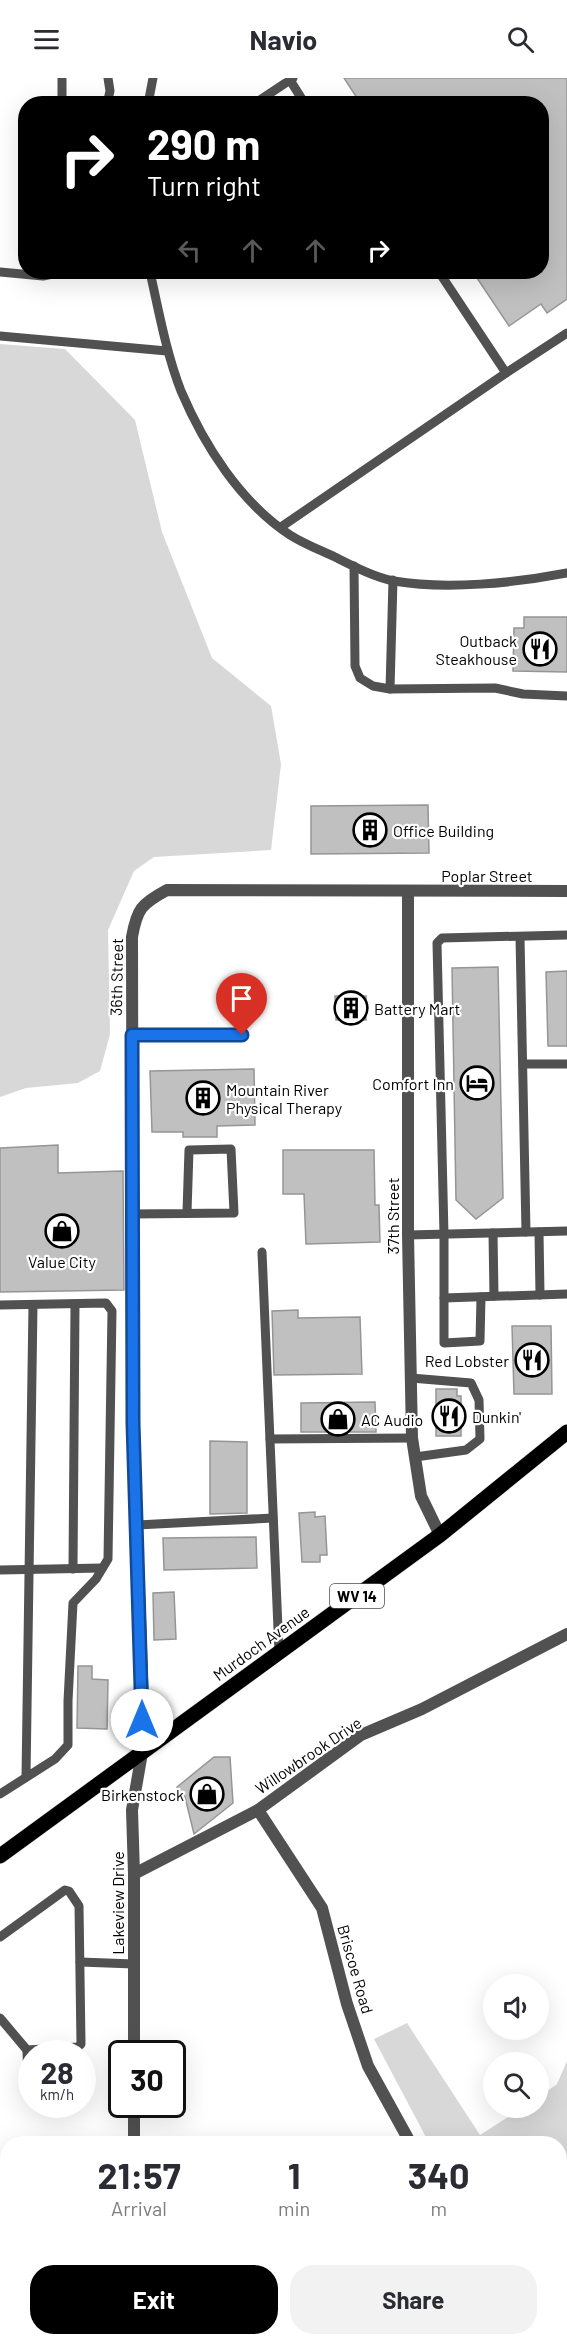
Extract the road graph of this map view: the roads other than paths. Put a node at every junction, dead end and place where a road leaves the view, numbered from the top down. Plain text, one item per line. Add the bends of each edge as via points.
1 (63, 78) edge
2 (108, 78) edge
3 (153, 78) edge
4 (291, 79) edge
5 (62, 96) edge
6 (109, 96) edge
7 (150, 96) edge
8 (266, 96) edge
9 (301, 96) edge
10 (0, 272) edge
11 (18, 274) edge
12 (152, 279) edge
13 (443, 279) edge
14 (567, 333) edge
15 (0, 336) edge
16 (167, 351) junction
17 (506, 373) junction
18 (281, 527) junction
19 (354, 566) junction
20 (567, 573) edge
21 (393, 580) junction
22 (390, 689) junction
23 (567, 696) edge
24 (408, 891) junction
25 (567, 891) edge
26 (567, 935) edge
27 (520, 937) junction
28 (132, 1035) junction
29 (242, 1035) dead end
30 (522, 1064) junction
31 (567, 1064) edge
32 (187, 1212) junction
33 (132, 1214) junction
34 (567, 1231) edge
35 (526, 1232) junction
36 (539, 1232) junction
37 (493, 1233) junction
38 (444, 1234) junction
39 (408, 1235) junction
40 (262, 1252) dead end
41 (567, 1294) edge
42 (540, 1295) junction
43 (494, 1296) junction
44 (481, 1297) junction
45 (444, 1298) junction
46 (75, 1304) junction
47 (0, 1305) edge
48 (33, 1305) junction
49 (411, 1378) junction
50 (567, 1432) edge
51 (412, 1438) junction
52 (270, 1439) junction
53 (415, 1457) junction
54 (273, 1518) junction
55 (137, 1525) junction
56 (440, 1535) junction
57 (102, 1568) junction
58 (74, 1569) junction
59 (0, 1570) edge
60 (31, 1571) junction
61 (567, 1634) edge
62 (279, 1652) junction
63 (142, 1753) junction
64 (26, 1777) junction
65 (0, 1794) edge
66 (258, 1810) junction
67 (0, 1856) edge
68 (134, 1874) junction
69 (0, 1937) edge
70 (80, 1962) junction
71 (134, 1964) junction
72 (0, 2018) edge
73 (19, 2040) edge
74 (81, 2040) edge
75 (134, 2040) edge
76 (134, 2118) edge
77 (134, 2136) edge
78 (407, 2136) edge

1 - 5 lane
2 - 6 lane
3 - 7 lane
4 - 8 lane
4 - 9 lane
10 - 11 lane
12 - 16 lane
13 - 17 lane
14 - 17 lane
15 - 16 lane
16 - 18 lane via 200,429 224,467 252,502
17 - 18 lane
18 - 19 lane
19 - 21 lane
19 - 22 lane via 355,666 360,678 373,686
20 - 21 lane via 531,580 436,585
21 - 22 lane
22 - 23 lane via 495,688
24 - 25 street, Poplar Street
24 - 28 street, 36th Street via 167,890 150,899 136,915 132,937
24 - 39 street, 37th Street
26 - 27 lane
27 - 30 lane
27 - 38 lane via 442,938 437,943
28 - 29 lane
28 - 33 street, 36th Street
30 - 31 lane
30 - 35 lane
32 - 32 lane via 234,1213 231,1149 189,1150
32 - 33 lane
33 - 55 street, 36th Street
34 - 36 lane
35 - 36 lane
35 - 37 lane
36 - 42 lane
37 - 38 lane
37 - 43 lane
38 - 39 lane
38 - 45 lane
39 - 49 street, 37th Street
40 - 52 lane
41 - 42 lane
42 - 43 lane
43 - 44 lane
44 - 45 lane
44 - 45 lane via 480,1341 444,1343
46 - 48 lane
46 - 57 lane via 106,1303 112,1311 108,1559
46 - 58 lane
47 - 48 lane
48 - 60 lane
49 - 51 street, 37th Street
49 - 53 lane via 471,1383 479,1400 480,1439 466,1450
50 - 56 main road, Murdoch Avenue / WV 14
51 - 52 lane
51 - 53 street, 37th Street
52 - 54 lane
53 - 56 street, 37th Street via 421,1496
54 - 55 lane
54 - 62 lane
55 - 63 street, 36th Street
56 - 62 main road, Murdoch Avenue / WV 14
57 - 58 lane
57 - 64 lane via 73,1603 68,1745 55,1759
58 - 60 lane
59 - 60 lane
60 - 64 lane
61 - 66 street, Willowbrook Drive via 422,1709 361,1735
62 - 63 main road, Murdoch Avenue / WV 14
63 - 67 main road, Murdoch Avenue / WV 14
63 - 68 street, Lakeview Drive via 132,1810
64 - 65 lane
66 - 68 street, Willowbrook Drive
66 - 78 street, Briscoe Road via 322,1908 368,2066
68 - 71 street, Lakeview Drive
69 - 70 lane via 65,1890 69,1891 79,1906
70 - 71 lane
70 - 74 lane
71 - 75 street, Lakeview Drive
72 - 73 lane
76 - 77 street

